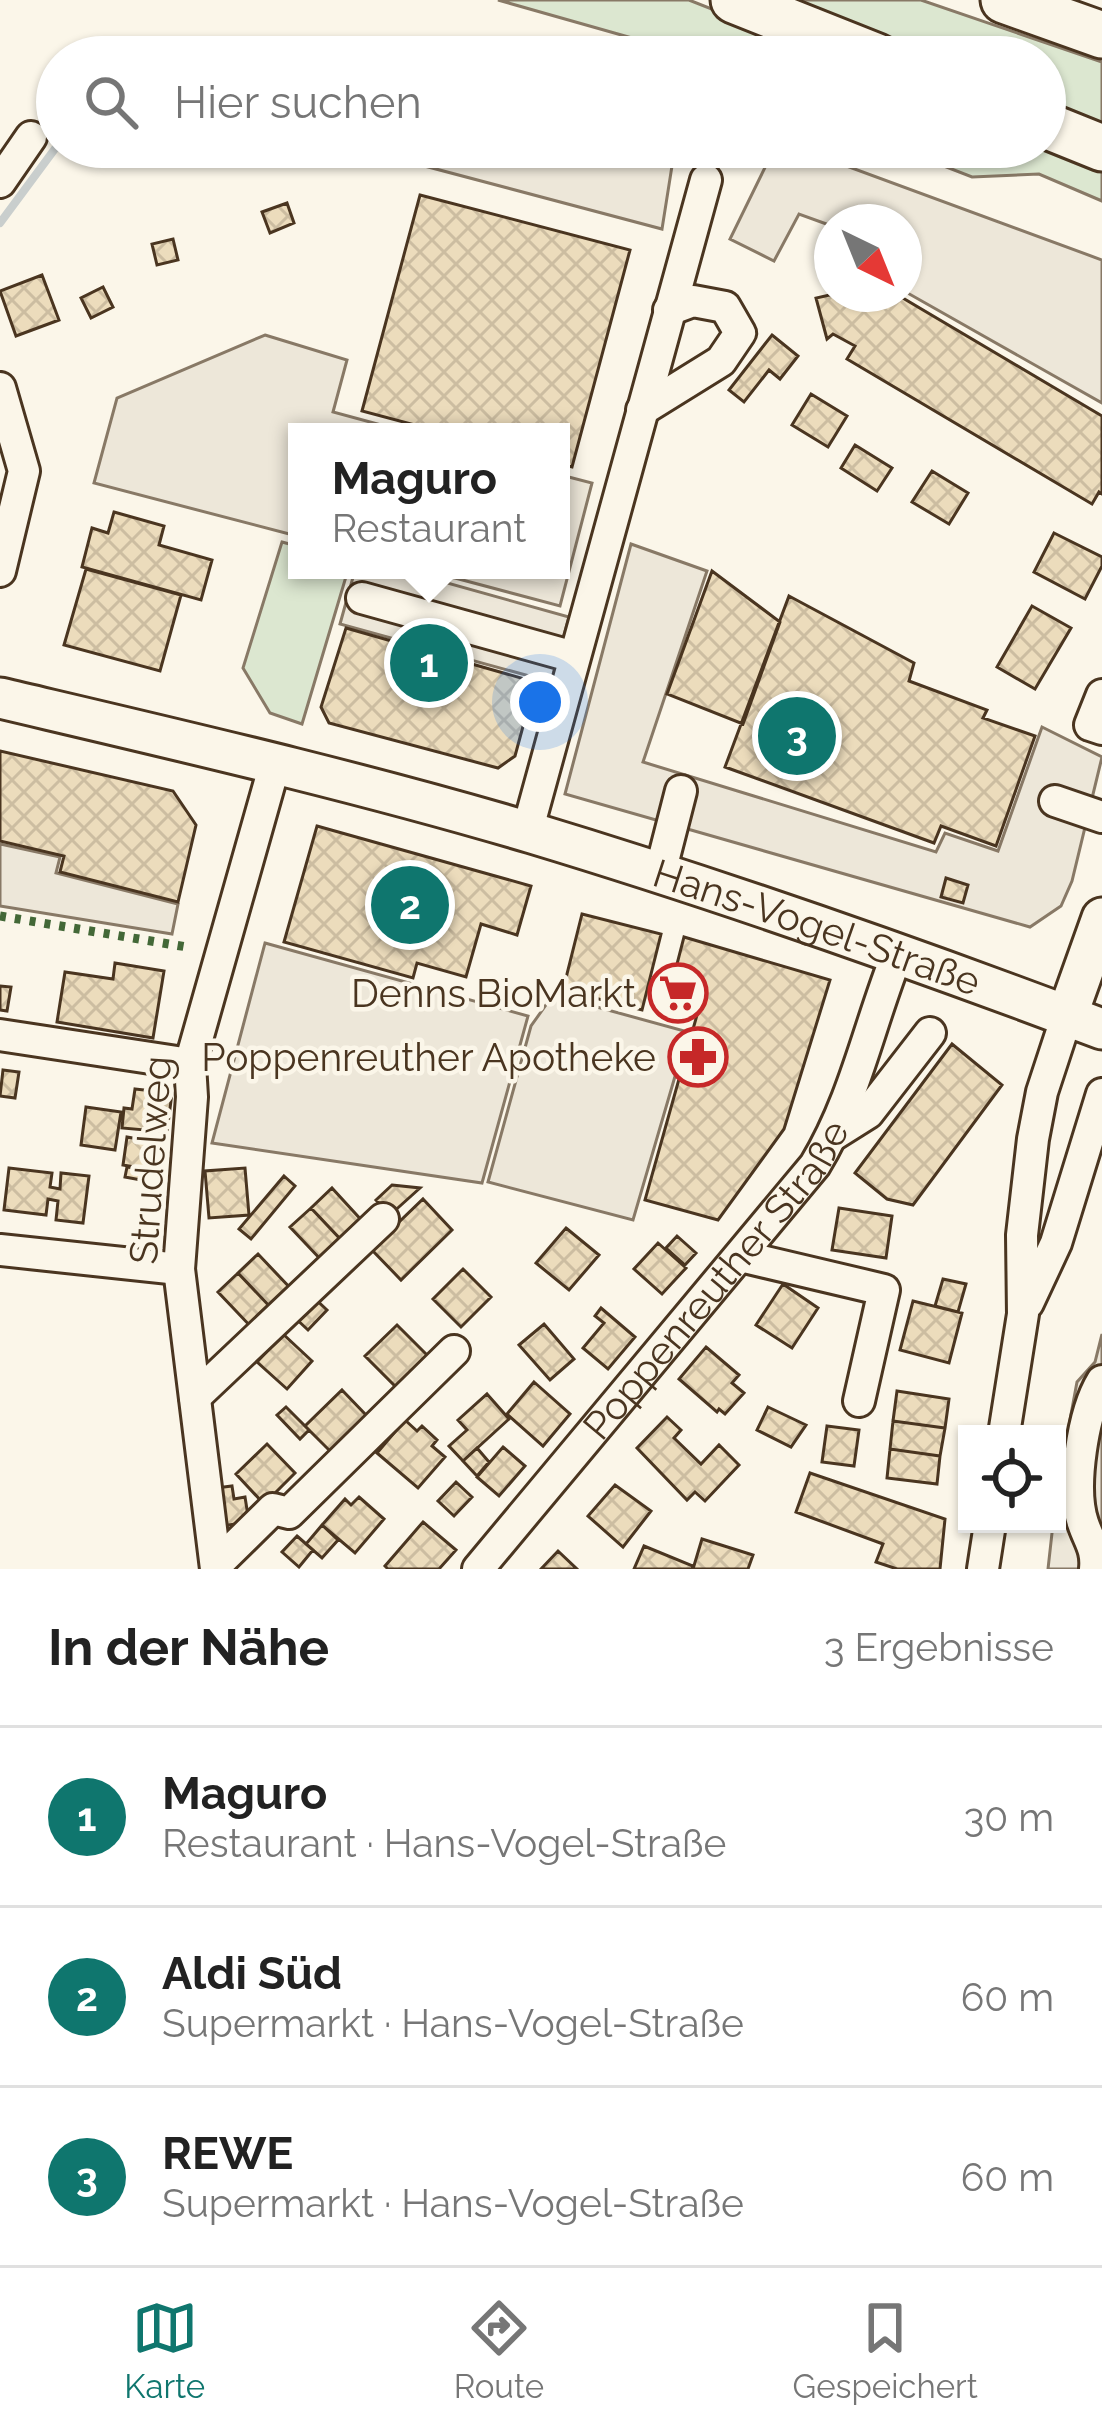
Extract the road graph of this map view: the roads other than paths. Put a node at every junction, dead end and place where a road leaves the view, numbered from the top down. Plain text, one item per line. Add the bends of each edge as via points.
1 (734, 0) edge
2 (1004, 0) edge
3 (1102, 35) edge
4 (824, 36) edge
5 (1066, 133) edge
6 (32, 137) dead end
7 (1102, 148) edge
8 (706, 180) dead end
9 (0, 182) edge
10 (670, 310) junction
11 (0, 388) edge
12 (642, 410) junction
13 (0, 571) edge
14 (362, 598) dead end
15 (574, 657) junction
16 (1102, 694) edge
17 (0, 698) edge
18 (1102, 729) edge
19 (274, 764) junction
20 (681, 791) dead end
21 (1055, 801) dead end
22 (1102, 817) edge
23 (527, 832) junction
24 (660, 873) junction
25 (1102, 918) edge
26 (897, 955) junction
27 (1084, 1022) edge
28 (930, 1033) dead end
29 (0, 1035) edge
30 (190, 1064) junction
31 (1102, 1094) edge
32 (833, 1135) junction
33 (383, 1219) dead end
34 (0, 1250) edge
35 (740, 1256) junction
36 (179, 1269) junction
37 (1023, 1314) junction
38 (454, 1352) dead end
39 (1102, 1381) edge
40 (195, 1397) junction
41 (859, 1401) dead end
42 (1005, 1425) edge
43 (989, 1533) edge
44 (216, 1567) edge
45 (478, 1569) edge
46 (983, 1569) edge
47 (1095, 1569) edge

1 - 4 highway
2 - 3 highway
5 - 7 highway
6 - 9 street
8 - 10 street
10 - 12 street
10 - 12 street via 693,301 725,307 740,333 721,361
11 - 13 street via 24,471
12 - 15 street
14 - 15 street
15 - 23 street
16 - 18 street via 1090,724
17 - 19 main road, Hans-Vogel-Straße
19 - 23 main road, Hans-Vogel-Straße
19 - 30 street, Strudelweg
20 - 24 street
21 - 22 street
23 - 24 main road, Hans-Vogel-Straße
24 - 26 main road, Hans-Vogel-Straße
25 - 27 main road
26 - 27 main road, Hans-Vogel-Straße
26 - 32 street, Poppenreuther Straße
27 - 37 street via 1042,1092 1022,1235
28 - 32 street via 868,1113
29 - 30 street
30 - 36 street, Strudelweg
31 - 37 street via 1056,1244
32 - 35 street, Poppenreuther Straße
33 - 40 street
34 - 36 street
35 - 41 street via 884,1290
35 - 45 street, Poppenreuther Straße
36 - 40 street, Strudelweg
37 - 42 street
38 - 44 street via 289,1513 273,1509
39 - 47 street via 1088,1410 1078,1486
40 - 44 street, Strudelweg
43 - 46 street

